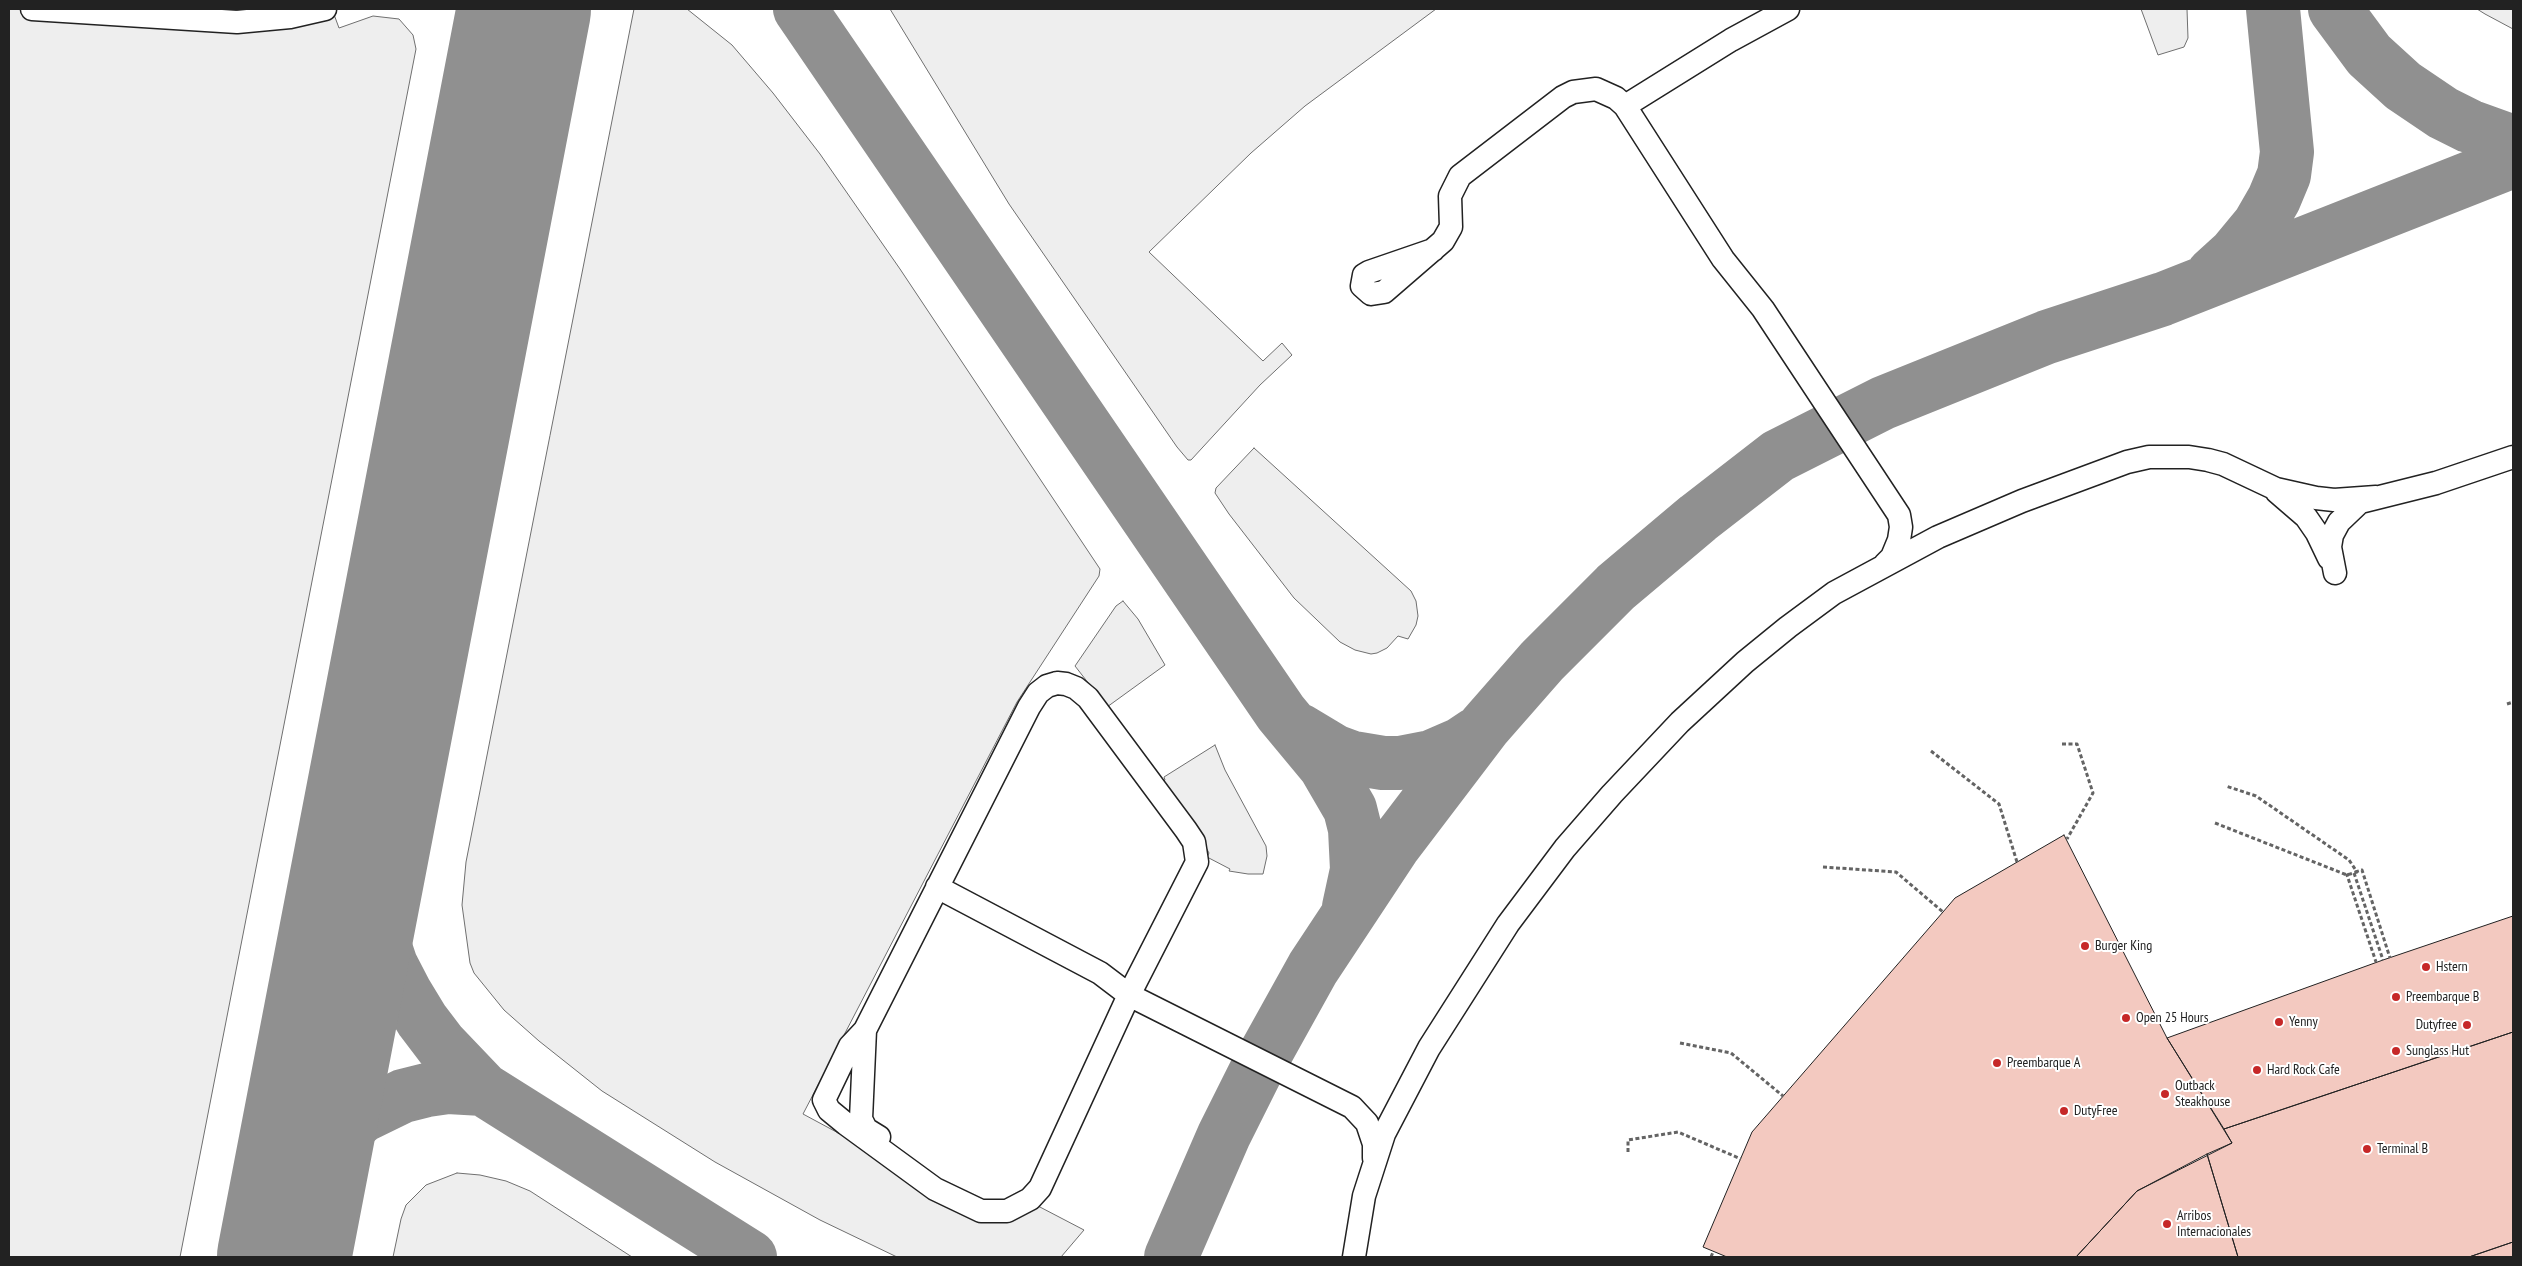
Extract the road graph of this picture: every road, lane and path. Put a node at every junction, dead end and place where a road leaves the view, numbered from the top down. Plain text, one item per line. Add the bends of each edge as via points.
1 (32, 9) edge
2 (325, 9) edge
3 (1788, 9) edge
4 (1625, 106) junction
5 (1434, 250) dead end
6 (2513, 457) edge
7 (2256, 481) junction
8 (2376, 497) junction
9 (1899, 516) junction
10 (1938, 537) junction
11 (1885, 564) junction
12 (2513, 702) edge
13 (2507, 704) dead end
14 (2062, 744) dead end
15 (1931, 751) dead end
16 (2226, 786) dead end
17 (2215, 823) dead end
18 (2066, 840) dead end
19 (2017, 862) dead end
20 (1823, 866) dead end
21 (2355, 872) junction
22 (2347, 875) junction
23 (937, 887) junction
24 (1943, 912) dead end
25 (2390, 958) dead end
26 (2383, 960) dead end
27 (2376, 962) dead end
28 (1129, 995) junction
29 (865, 1030) junction
30 (1680, 1043) dead end
31 (1409, 1084) junction
32 (1783, 1096) dead end
33 (1352, 1107) junction
34 (1628, 1152) dead end
35 (1374, 1159) junction
36 (1741, 1159) dead end
37 (903, 1166) junction
38 (1713, 1252) dead end
39 (1354, 1257) edge
40 (1711, 1257) edge

1 - 2 lane via 236,22 290,17
3 - 4 lane via 1731,40
4 - 5 lane via 1596,89 1573,92 1467,168 1450,196 1451,227 1448,235
4 - 9 lane via 1724,259 1763,309
6 - 8 lane via 2436,483
7 - 8 lane via 2316,498
7 - 8 lane via 2275,491 2306,517 2326,550 2335,574 2330,547 2339,522 2360,502
7 - 10 lane via 2208,460 2149,457 2031,498
9 - 10 lane via 1917,533
9 - 11 lane via 1899,540 1892,557
10 - 11 lane
11 - 31 lane via 1834,593 1745,662 1680,722 1612,794 1565,848 1508,924 1466,987
12 - 13 path
14 - 18 path via 2077,744 2093,793
15 - 19 path via 1998,804
16 - 21 path via 2256,796 2349,860
17 - 22 path
20 - 24 path via 1896,872
21 - 22 path
21 - 25 path via 2362,870
21 - 26 path
22 - 27 path
23 - 28 lane via 1100,973
23 - 28 lane via 1038,693 1047,686 1066,684 1076,688 1088,698 1186,830 1197,852 1197,862
23 - 29 lane
28 - 33 lane
28 - 37 lane via 1040,1188 1030,1199 1007,1211 981,1211 935,1189
29 - 37 lane via 861,1119 869,1131 909,1153 912,1164
29 - 37 lane via 850,1046 824,1100 829,1110
30 - 32 path via 1731,1053
31 - 33 lane via 1399,1096 1381,1106 1370,1109
31 - 35 lane
33 - 35 lane via 1367,1123 1374,1144
34 - 36 path via 1628,1140 1678,1132
35 - 39 lane via 1360,1215
38 - 40 path

